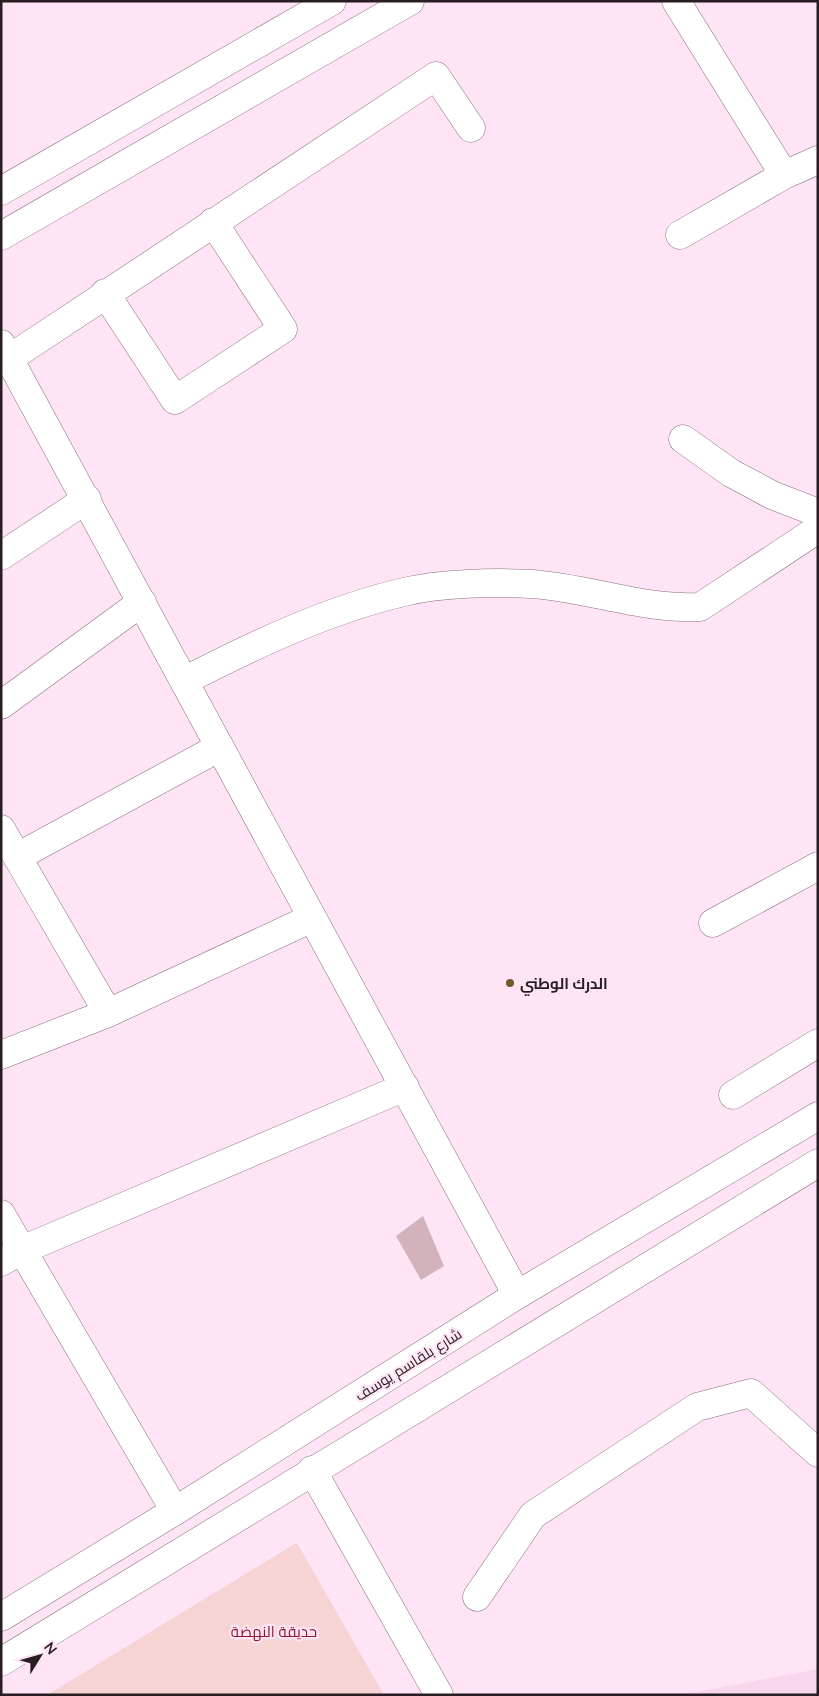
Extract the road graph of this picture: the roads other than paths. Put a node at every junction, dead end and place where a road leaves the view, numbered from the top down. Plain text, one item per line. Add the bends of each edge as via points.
1 (332, 1) edge
2 (410, 1) edge
3 (676, 1) edge
4 (470, 128) dead end
5 (818, 160) edge
6 (784, 175) junction
7 (1, 191) edge
8 (214, 222) junction
9 (680, 234) dead end
10 (1, 236) edge
11 (105, 293) junction
12 (6, 351) edge
13 (683, 439) dead end
14 (87, 499) junction
15 (818, 513) edge
16 (818, 529) edge
17 (1, 556) edge
18 (142, 602) junction
19 (184, 681) junction
20 (1, 705) edge
21 (220, 747) junction
22 (1, 829) edge
23 (17, 857) junction
24 (818, 866) edge
25 (312, 918) junction
26 (713, 923) dead end
27 (108, 1013) junction
28 (818, 1043) edge
29 (1, 1055) edge
30 (404, 1087) junction
31 (733, 1095) dead end
32 (818, 1116) edge
33 (818, 1163) edge
34 (1, 1214) edge
35 (12, 1256) edge
36 (517, 1295) junction
37 (818, 1452) edge
38 (312, 1470) junction
39 (175, 1512) junction
40 (477, 1597) dead end
41 (1, 1617) edge
42 (1, 1662) edge
43 (439, 1695) edge

1 - 7 street
2 - 10 street
3 - 6 street
4 - 8 street via 436,76
5 - 6 street
6 - 9 street
8 - 11 street
8 - 11 street via 283,329 175,400
11 - 12 street
12 - 14 street
13 - 15 street via 731,473 772,495
14 - 17 street
14 - 18 street
16 - 19 street via 700,607 677,608 532,584 470,584 405,592 330,615 254,645
18 - 19 street
18 - 20 street
19 - 21 street
21 - 23 street
21 - 25 street
22 - 23 street
23 - 27 street
24 - 26 street
25 - 27 street
25 - 30 street
27 - 29 street
28 - 31 street
30 - 35 street
30 - 36 street
32 - 36 street, شارع بلقاسم يوسف
33 - 38 street
34 - 35 street
35 - 39 street
36 - 39 street, شارع بلقاسم يوسف
37 - 40 street via 751,1393 697,1407 533,1515
38 - 42 street
38 - 43 street
39 - 41 street, شارع بلقاسم يوسف

